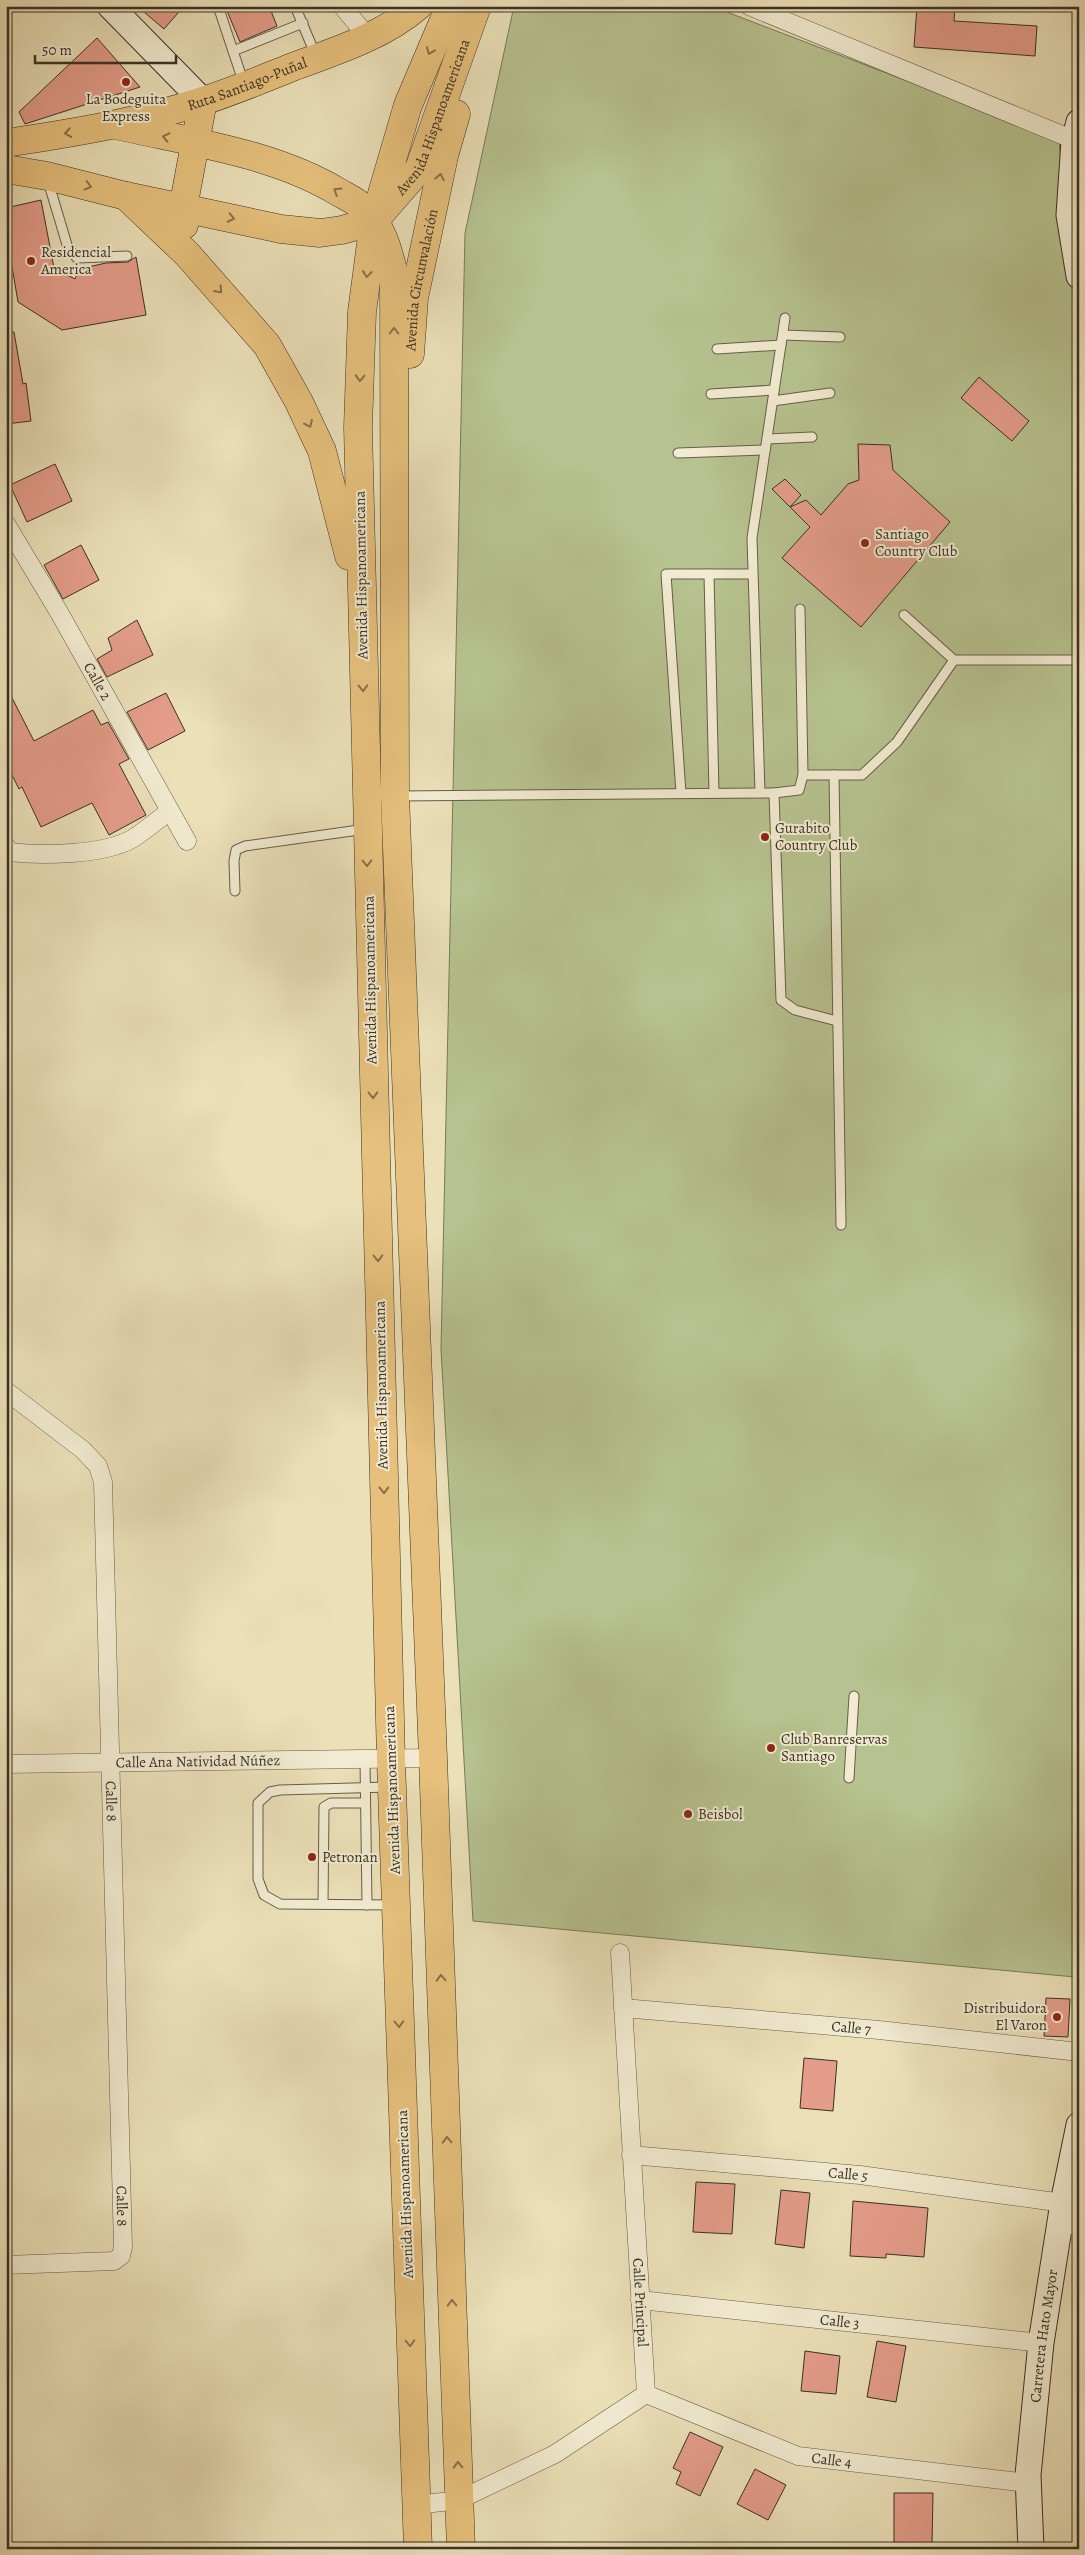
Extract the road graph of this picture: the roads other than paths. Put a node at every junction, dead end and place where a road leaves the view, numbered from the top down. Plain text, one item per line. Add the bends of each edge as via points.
1 (110, 6) edge
2 (218, 6) edge
3 (295, 6) edge
4 (342, 6) edge
5 (418, 6) edge
6 (450, 6) edge
7 (477, 6) edge
8 (486, 6) edge
9 (749, 6) edge
10 (303, 23) junction
11 (368, 36) junction
12 (233, 51) junction
13 (317, 58) junction
14 (245, 85) junction
15 (203, 101) junction
16 (116, 125) junction
17 (1077, 135) edge
18 (6, 142) edge
19 (196, 144) junction
20 (6, 169) edge
21 (47, 176) junction
22 (126, 196) junction
23 (183, 208) junction
24 (374, 221) junction
25 (187, 254) junction
26 (127, 256) dead end
27 (1079, 276) edge
28 (785, 318) dead end
29 (840, 337) dead end
30 (782, 340) junction
31 (717, 349) dead end
32 (774, 390) junction
33 (830, 393) dead end
34 (711, 394) dead end
35 (773, 401) junction
36 (812, 437) dead end
37 (767, 439) junction
38 (765, 450) junction
39 (678, 453) dead end
40 (6, 524) edge
41 (709, 574) junction
42 (752, 574) junction
43 (394, 590) junction
44 (361, 604) junction
45 (800, 608) dead end
46 (904, 615) dead end
47 (954, 660) junction
48 (1079, 660) edge
49 (803, 774) junction
50 (834, 774) junction
51 (681, 793) junction
52 (714, 793) junction
53 (760, 793) junction
54 (774, 793) junction
55 (380, 797) junction
56 (170, 811) junction
57 (366, 829) junction
58 (187, 841) dead end
59 (8, 849) edge
60 (235, 891) dead end
61 (838, 1020) junction
62 (841, 1225) dead end
63 (6, 1391) edge
64 (854, 1696) dead end
65 (433, 1758) junction
66 (378, 1760) junction
67 (110, 1762) junction
68 (6, 1764) edge
69 (849, 1778) dead end
70 (392, 1787) junction
71 (365, 1788) junction
72 (365, 1803) junction
73 (323, 1904) junction
74 (367, 1905) junction
75 (395, 1905) junction
76 (620, 1953) dead end
77 (623, 2008) junction
78 (1079, 2052) edge
79 (1079, 2125) edge
80 (632, 2155) junction
81 (1067, 2218) edge
82 (6, 2266) edge
83 (640, 2300) junction
84 (1041, 2343) junction
85 (646, 2394) junction
86 (1028, 2483) junction
87 (459, 2500) junction
88 (416, 2505) junction
89 (418, 2549) edge
90 (461, 2549) edge
91 (1031, 2549) edge

1 - 15 street
2 - 12 lane
3 - 10 lane
4 - 11 street
5 - 11 main road, Ruta Santiago-Puñal
6 -> 24 main road, Avenida Hispanoamericana via 408,105
7 - 24 main road, Avenida Hispanoamericana via 419,169
43 -> 8 main road, Avenida Circunvalación via 414,298 444,156
9 - 17 street
10 - 12 lane
10 - 13 lane
11 - 13 main road, Ruta Santiago-Puñal
12 - 14 lane
13 - 14 main road, Ruta Santiago-Puñal
14 - 15 main road, Ruta Santiago-Puñal
15 - 16 main road, Ruta Santiago-Puñal
15 - 19 main road
16 -> 18 main road, Ruta Santiago-Puñal
19 -> 16 main road
17 - 27 street via 1069,215
19 - 23 main road
24 -> 19 main road via 362,207 319,180 282,165
20 - 21 main road
21 -> 22 main road
21 - 26 lane via 68,248 77,258
22 - 23 main road
22 - 25 main road
23 -> 24 main road via 281,229 320,232
23 - 25 main road
43 -> 24 main road via 394,274 387,244
24 -> 44 main road, Avenida Hispanoamericana via 362,312 358,427
25 -> 44 main road via 266,345 300,402 322,451
28 - 30 lane
29 - 30 lane
30 - 31 lane
30 - 32 lane
32 - 34 lane
32 - 35 lane
33 - 35 lane
35 - 37 lane
36 - 37 lane
37 - 38 lane
38 - 39 lane
38 - 42 lane via 752,538
40 - 56 street, Calle 2
41 - 42 lane
41 - 51 lane via 666,574
41 - 52 lane
42 - 53 lane
43 - 55 main road, Avenida Hispanoamericana
44 -> 55 main road, Avenida Hispanoamericana
45 - 49 lane
46 - 47 lane
47 - 48 lane
47 - 50 lane via 897,742 862,774
49 - 50 lane
49 - 54 lane via 799,790
50 - 61 lane
51 - 52 lane
51 - 55 lane
52 - 53 lane
53 - 54 lane
54 - 61 lane via 781,1000 794,1010
55 - 57 main road, Avenida Hispanoamericana
55 - 65 main road, Avenida Hispanoamericana
56 - 58 street, Calle 2
56 - 59 street via 131,839 104,850 35,855
57 - 60 lane via 245,846 236,850
57 -> 66 main road, Avenida Hispanoamericana
61 - 62 lane
63 - 67 street, Calle 8 via 83,1450 98,1466 103,1482
64 - 69 lane
65 - 66 street, Calle Ana Natividad Núñez
87 -> 65 main road, Avenida Hispanoamericana
66 - 67 street, Calle Ana Natividad Núñez
66 - 70 main road, Avenida Hispanoamericana
66 - 71 lane
67 - 68 street, Calle Ana Natividad Núñez
67 - 82 street, Calle 8 via 123,2247 121,2256 114,2261
70 - 71 lane
70 - 75 main road, Avenida Hispanoamericana
71 - 72 lane
71 - 73 lane via 280,1790 270,1792 258,1803 258,1879 264,1894 280,1904
72 - 73 lane via 331,1803 324,1807
72 - 74 lane
73 - 74 lane
74 - 75 lane
75 -> 88 main road, Avenida Hispanoamericana
76 - 77 street, Calle Principal
77 - 78 street, Calle 7 via 879,2030
77 - 80 street, Calle Principal
79 - 81 street, Carretera Hato Mayor
80 - 81 street, Calle 5 via 860,2175
80 - 83 street, Calle Principal
81 - 84 street, Carretera Hato Mayor
83 - 84 street, Calle 3
83 - 85 street, Calle Principal
84 - 86 street, Carretera Hato Mayor
85 - 86 street, Calle 4 via 798,2456
85 - 87 street via 555,2454
86 - 91 street, Carretera Hato Mayor
87 - 88 street
87 - 90 main road, Avenida Hispanoamericana
88 - 89 main road, Avenida Hispanoamericana

